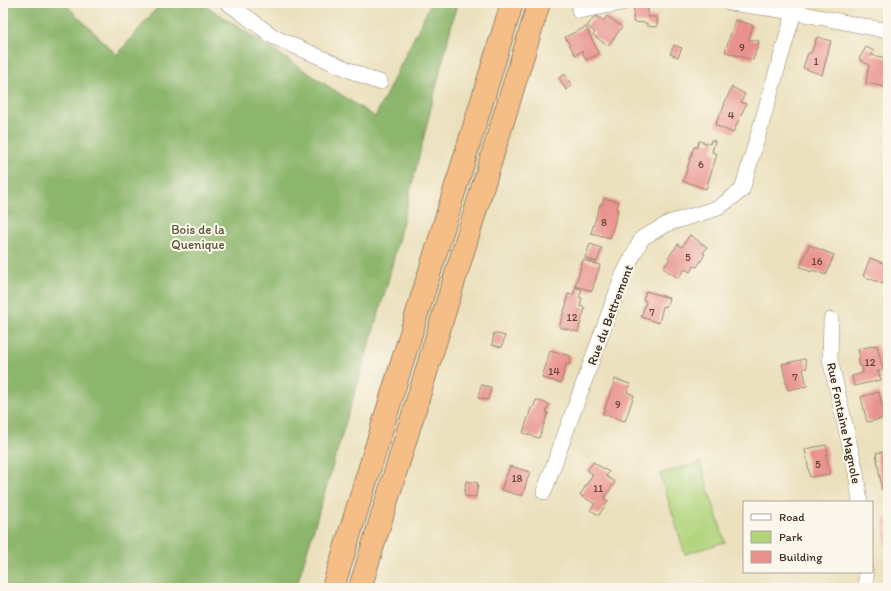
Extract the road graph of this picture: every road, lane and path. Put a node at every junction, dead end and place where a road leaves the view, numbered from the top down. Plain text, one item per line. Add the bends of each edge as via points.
1 (228, 3) edge
2 (512, 3) edge
3 (539, 3) edge
4 (622, 3) edge
5 (730, 3) edge
6 (579, 11) dead end
7 (794, 12) junction
8 (888, 31) edge
9 (380, 82) dead end
10 (830, 320) dead end
11 (544, 492) dead end
12 (860, 501) edge
13 (866, 573) edge
14 (362, 584) edge
15 (333, 588) edge
16 (866, 588) edge

1 - 9 street via 274,37
2 - 15 highway
3 - 14 highway
4 - 6 street
5 - 7 street
7 - 8 street
7 - 11 street, Rue du Bettremont via 742,190 718,208 669,223 642,238 623,275
10 - 12 street, Rue Fontaine Magnole via 830,359
13 - 16 street

